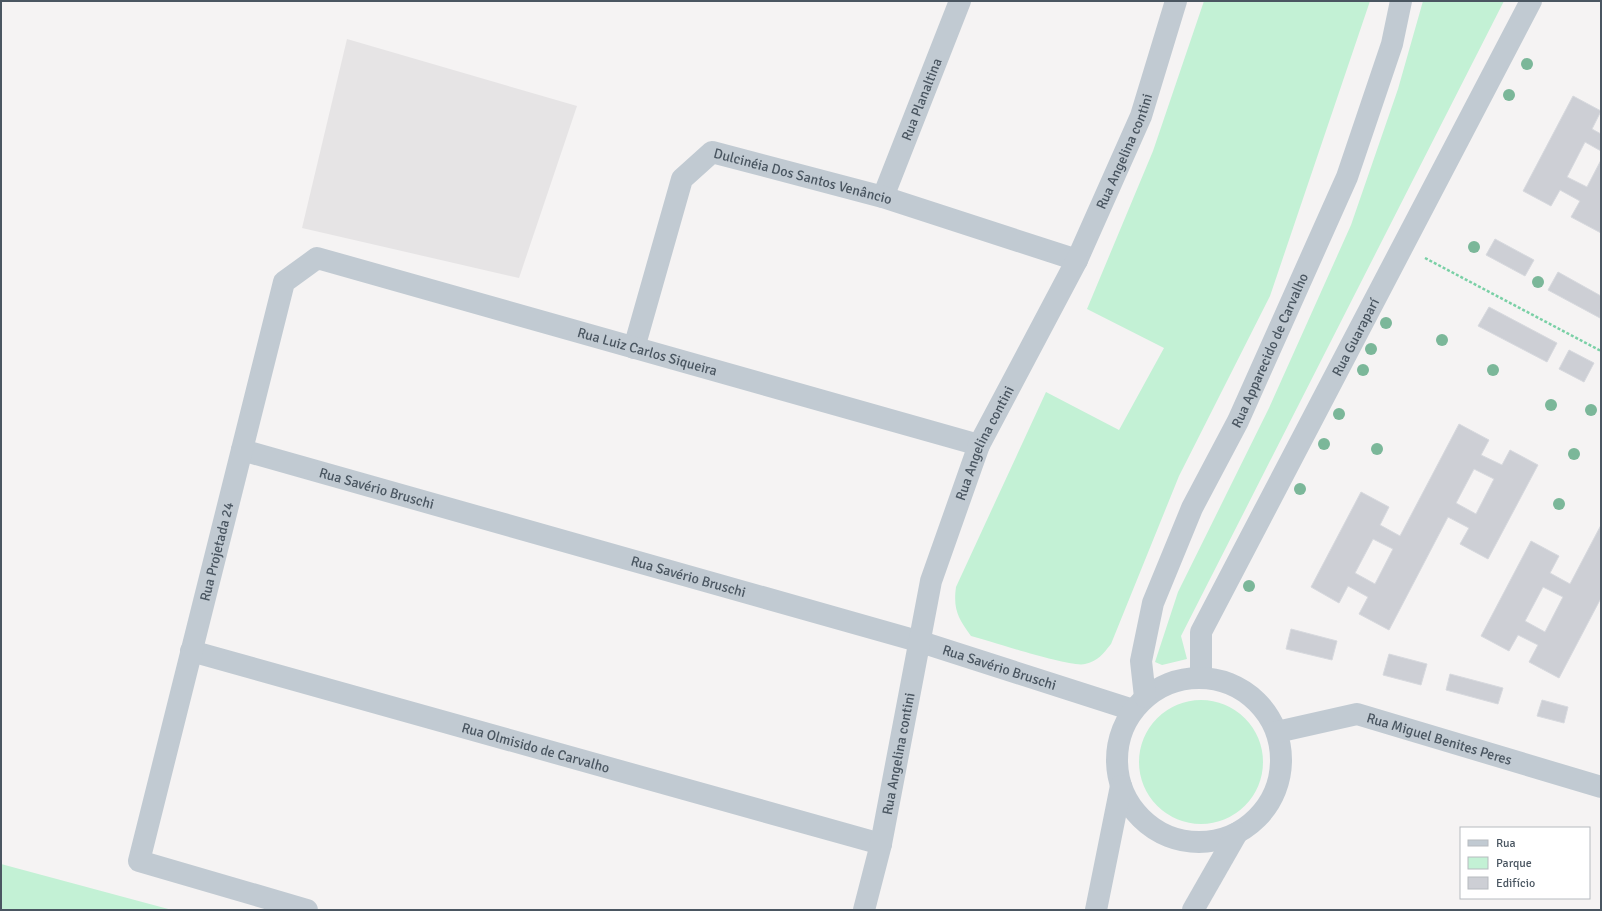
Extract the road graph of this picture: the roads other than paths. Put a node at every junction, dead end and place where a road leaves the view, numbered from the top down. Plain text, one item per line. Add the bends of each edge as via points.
1 (960, 1) edge
2 (1176, 1) edge
3 (1401, 1) edge
4 (1531, 1) edge
5 (883, 197) junction
6 (317, 258) joint
7 (1077, 260) junction
8 (634, 348) junction
9 (979, 445) junction
10 (242, 450) junction
11 (921, 642) junction
12 (191, 651) junction
13 (1201, 677) junction
14 (1139, 704) junction
15 (1277, 732) junction
16 (1121, 786) junction
17 (1601, 787) edge
18 (1237, 833) junction
19 (881, 844) junction
20 (307, 910) edge
21 (864, 910) edge
22 (1096, 910) edge
23 (1193, 910) edge

1 - 5 street, Rua Planaltina
2 - 7 street, Rua Angelina contini via 1141,116
3 - 14 street, Rua Apparecido de Carvalho via 1392,44 1346,177 1238,421 1192,508 1153,602 1141,661
4 - 13 street, Rua Guaraparí via 1201,632
5 - 7 street, Dulcinéia Dos Santos Venâncio
5 - 8 street, Dulcinéia Dos Santos Venâncio via 712,152 682,179
6 - 8 street, Rua Luiz Carlos Siqueira
6 - 10 street, Rua Projetada 24 via 284,282
7 - 9 street, Rua Angelina contini
8 - 9 street, Rua Luiz Carlos Siqueira
9 - 11 street, Rua Angelina contini via 932,581
10 - 11 street, Rua Savério Bruschi
10 - 12 street, Rua Projetada 24
11 - 14 street, Rua Savério Bruschi
11 - 19 street, Rua Angelina contini
12 - 19 street, Rua Olmisido de Carvalho
12 - 20 street, Rua Projetada 24 via 139,861
13 - 14 street via 1171,682
13 - 15 street via 1225,682 1247,693 1265,710
14 - 16 street via 1123,728 1118,747 1117,767
15 - 17 street, Rua Miguel Benites Peres via 1357,714
15 - 18 street via 1281,751 1281,771 1276,790 1258,817
16 - 18 street via 1130,804 1143,820 1172,837 1198,842 1219,840
16 - 22 street
18 - 23 street
19 - 21 street, Rua Angelina contini

